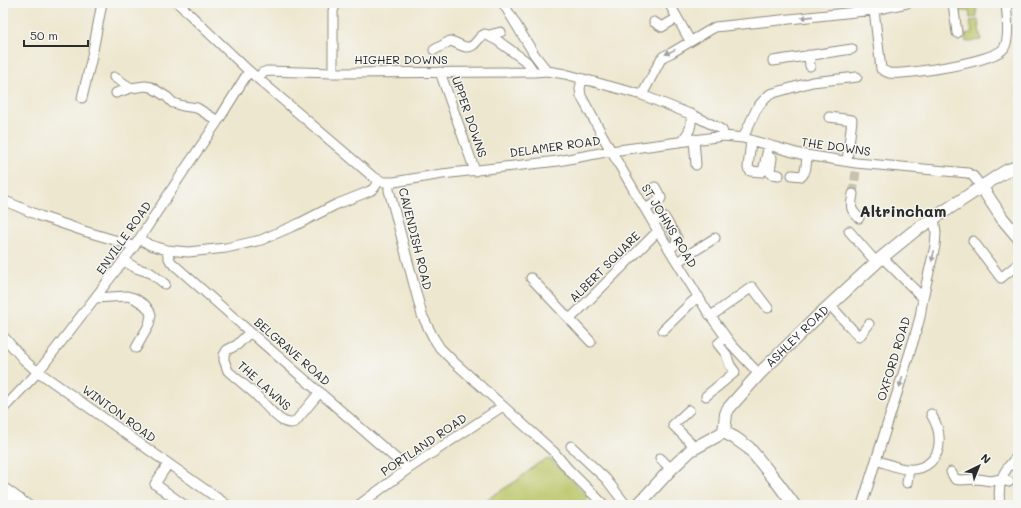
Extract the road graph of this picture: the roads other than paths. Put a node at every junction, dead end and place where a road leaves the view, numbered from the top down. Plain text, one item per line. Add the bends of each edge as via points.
1 (102, 3) edge
2 (178, 3) edge
3 (336, 3) edge
4 (669, 3) edge
5 (907, 3) edge
6 (953, 3) edge
7 (1006, 3) edge
8 (507, 4) edge
9 (874, 10) junction
10 (676, 18) junction
11 (654, 22) dead end
12 (501, 32) dead end
13 (957, 33) dead end
14 (489, 35) junction
15 (690, 41) junction
16 (852, 49) dead end
17 (434, 50) dead end
18 (809, 55) junction
19 (773, 61) dead end
20 (810, 66) dead end
21 (249, 71) junction
22 (547, 71) junction
23 (333, 72) junction
24 (440, 72) junction
25 (534, 72) junction
26 (114, 77) dead end
27 (857, 77) dead end
28 (258, 78) junction
29 (582, 79) junction
30 (131, 88) junction
31 (116, 93) dead end
32 (642, 95) junction
33 (82, 98) dead end
34 (691, 114) junction
35 (829, 117) dead end
36 (218, 121) junction
37 (724, 136) junction
38 (694, 139) junction
39 (747, 139) junction
40 (682, 141) junction
41 (771, 146) junction
42 (611, 151) junction
43 (807, 156) junction
44 (847, 162) junction
45 (696, 165) dead end
46 (1018, 167) edge
47 (474, 170) junction
48 (778, 175) dead end
49 (792, 175) dead end
50 (379, 180) junction
51 (389, 182) junction
52 (655, 186) dead end
53 (981, 186) junction
54 (853, 194) tunnel mouth
55 (3, 200) edge
56 (645, 209) junction
57 (934, 217) junction
58 (859, 218) dead end
59 (653, 222) junction
60 (658, 231) junction
61 (849, 232) dead end
62 (1018, 237) edge
63 (715, 238) dead end
64 (140, 239) junction
65 (973, 241) dead end
66 (866, 244) dead end
67 (134, 247) junction
68 (669, 249) junction
69 (168, 250) junction
70 (879, 259) junction
71 (124, 261) junction
72 (676, 262) junction
73 (1018, 264) edge
74 (531, 278) dead end
75 (165, 284) dead end
76 (698, 297) junction
77 (95, 298) junction
78 (923, 298) junction
79 (830, 305) junction
80 (768, 308) dead end
81 (711, 316) junction
82 (570, 319) junction
83 (869, 324) dead end
84 (663, 330) dead end
85 (250, 332) junction
86 (3, 336) edge
87 (726, 337) junction
88 (591, 342) dead end
89 (136, 348) dead end
90 (38, 372) junction
91 (759, 374) junction
92 (320, 392) junction
93 (706, 396) dead end
94 (503, 406) junction
95 (3, 409) edge
96 (689, 410) dead end
97 (931, 414) dead end
98 (724, 432) junction
99 (571, 446) dead end
100 (695, 447) junction
101 (1018, 456) edge
102 (660, 458) dead end
103 (876, 460) junction
104 (168, 464) junction
105 (408, 469) junction
106 (671, 469) junction
107 (909, 469) junction
108 (951, 472) dead end
109 (907, 483) dead end
110 (1003, 483) junction
111 (3, 487) edge
112 (13, 494) junction
113 (220, 503) edge
114 (5, 505) edge
115 (28, 505) edge
116 (184, 505) edge
117 (359, 505) edge
118 (604, 505) edge
119 (626, 505) edge
120 (638, 505) edge
121 (794, 505) edge
122 (862, 505) edge
123 (1000, 505) edge

1 - 33 street
2 - 21 street, CAVENDISH ROAD
3 - 23 street via 333,11
4 - 10 street
5 - 9 street
6 - 13 street
7 - 9 street via 1007,40 1000,52 977,61 894,73 881,68
8 - 22 street via 534,54
9 -> 15 street via 715,27
10 - 11 street via 662,27
10 - 15 street
12 - 14 street
14 - 17 street via 481,35 468,47 450,41
14 - 25 street via 527,62
15 -> 32 street via 664,56
16 - 18 street
18 - 19 street
18 - 20 street
21 - 28 street, CAVENDISH ROAD
21 - 36 street, ENVILLE ROAD
22 - 25 street, HIGHER DOWNS
22 - 29 street
23 - 24 street, HIGHER DOWNS
23 - 28 street, HIGHER DOWNS via 267,71
24 - 25 street, HIGHER DOWNS
24 - 47 street, UPPER DOWNS
26 - 30 street
27 - 39 street via 812,82 770,94 756,110
28 - 50 street, CAVENDISH ROAD
29 - 32 street
29 - 42 street, ST JOHNS ROAD via 581,96
30 - 31 street
30 - 36 street via 151,87 173,103 197,108
32 - 34 street
34 - 37 street via 722,130
34 - 40 street via 691,128
35 - 44 street via 856,120
36 - 64 street, ENVILLE ROAD
37 - 38 street, DELAMER ROAD
37 - 39 street, THE DOWNS
38 - 40 street, DELAMER ROAD
38 - 45 street
39 - 41 street, THE DOWNS
39 - 41 street via 750,171 764,171
40 - 42 street, DELAMER ROAD
41 - 43 street, THE DOWNS
41 - 48 street via 770,172
42 - 47 street, DELAMER ROAD via 558,161
42 - 56 street, ST JOHNS ROAD
43 - 44 street, THE DOWNS
43 - 49 street via 804,174
44 - 53 street, THE DOWNS via 856,167 968,173
46 - 53 main road, ASHLEY ROAD
47 - 51 street, DELAMER ROAD
50 - 51 street, CAVENDISH ROAD
50 - 69 street via 370,192 335,205 261,240 226,248 188,252
51 - 94 street, CAVENDISH ROAD via 422,315 433,337 454,362
52 - 56 street via 661,198
53 - 57 main road, ASHLEY ROAD
53 - 62 main road
54 - 58 street via 851,208
55 - 67 street via 40,216
56 - 59 street, ST JOHNS ROAD
57 - 70 main road, ASHLEY ROAD
57 -> 78 street, OXFORD ROAD via 935,246
59 - 60 street, ST JOHNS ROAD
59 - 68 street via 665,218 677,238 676,244
60 - 68 street, ST JOHNS ROAD
60 - 82 street, ALBERT SQUARE
61 - 70 street
63 - 72 street
64 - 67 street, ENVILLE ROAD
64 - 69 street
65 - 73 street via 1001,278
66 - 70 street
67 - 71 street, ENVILLE ROAD
68 - 72 street, ST JOHNS ROAD
69 - 85 street, BELGRAVE ROAD via 171,262
70 - 78 street
70 - 79 main road, ASHLEY ROAD
71 - 75 street via 151,273
71 - 77 street, ENVILLE ROAD
72 - 76 street, ST JOHNS ROAD
74 - 82 street, ALBERT SQUARE
76 - 81 street, ST JOHNS ROAD
76 - 84 street
77 - 89 street via 127,296 145,305 151,316 149,325
77 - 90 street, ENVILLE ROAD
78 -> 103 street, OXFORD ROAD via 914,339
79 - 83 street via 860,336
79 - 91 main road, ASHLEY ROAD
80 - 81 street via 752,287
81 - 87 street, ST JOHNS ROAD
82 - 88 street, ALBERT SQUARE
85 - 92 street, BELGRAVE ROAD
85 - 92 street, THE LAWNS via 227,350 224,355 225,366 278,417 292,424
86 - 90 street, WINTON ROAD
87 - 91 street, ST JOHNS ROAD
87 - 93 street via 718,344 735,372
90 - 95 street, ENVILLE ROAD
90 - 104 street, WINTON ROAD
91 - 98 main road, ASHLEY ROAD via 728,409
92 - 105 street, BELGRAVE ROAD
94 - 105 street, PORTLAND ROAD
94 - 118 street, CAVENDISH ROAD via 554,452
96 - 100 street via 673,425
97 - 107 street via 937,425 939,437 936,455 928,465
98 - 100 main road
98 - 121 main road via 749,448
99 - 119 street via 606,479
100 - 106 main road
101 - 110 street via 1007,468
102 - 106 street
103 - 107 street
103 - 122 street, OXFORD ROAD
104 - 113 street, WINTON ROAD
104 - 116 street via 155,484
105 - 117 street, PORTLAND ROAD
106 - 120 main road
107 - 109 street
108 - 110 street via 955,479
110 - 123 street
111 - 112 street
112 - 114 street
112 - 115 street

